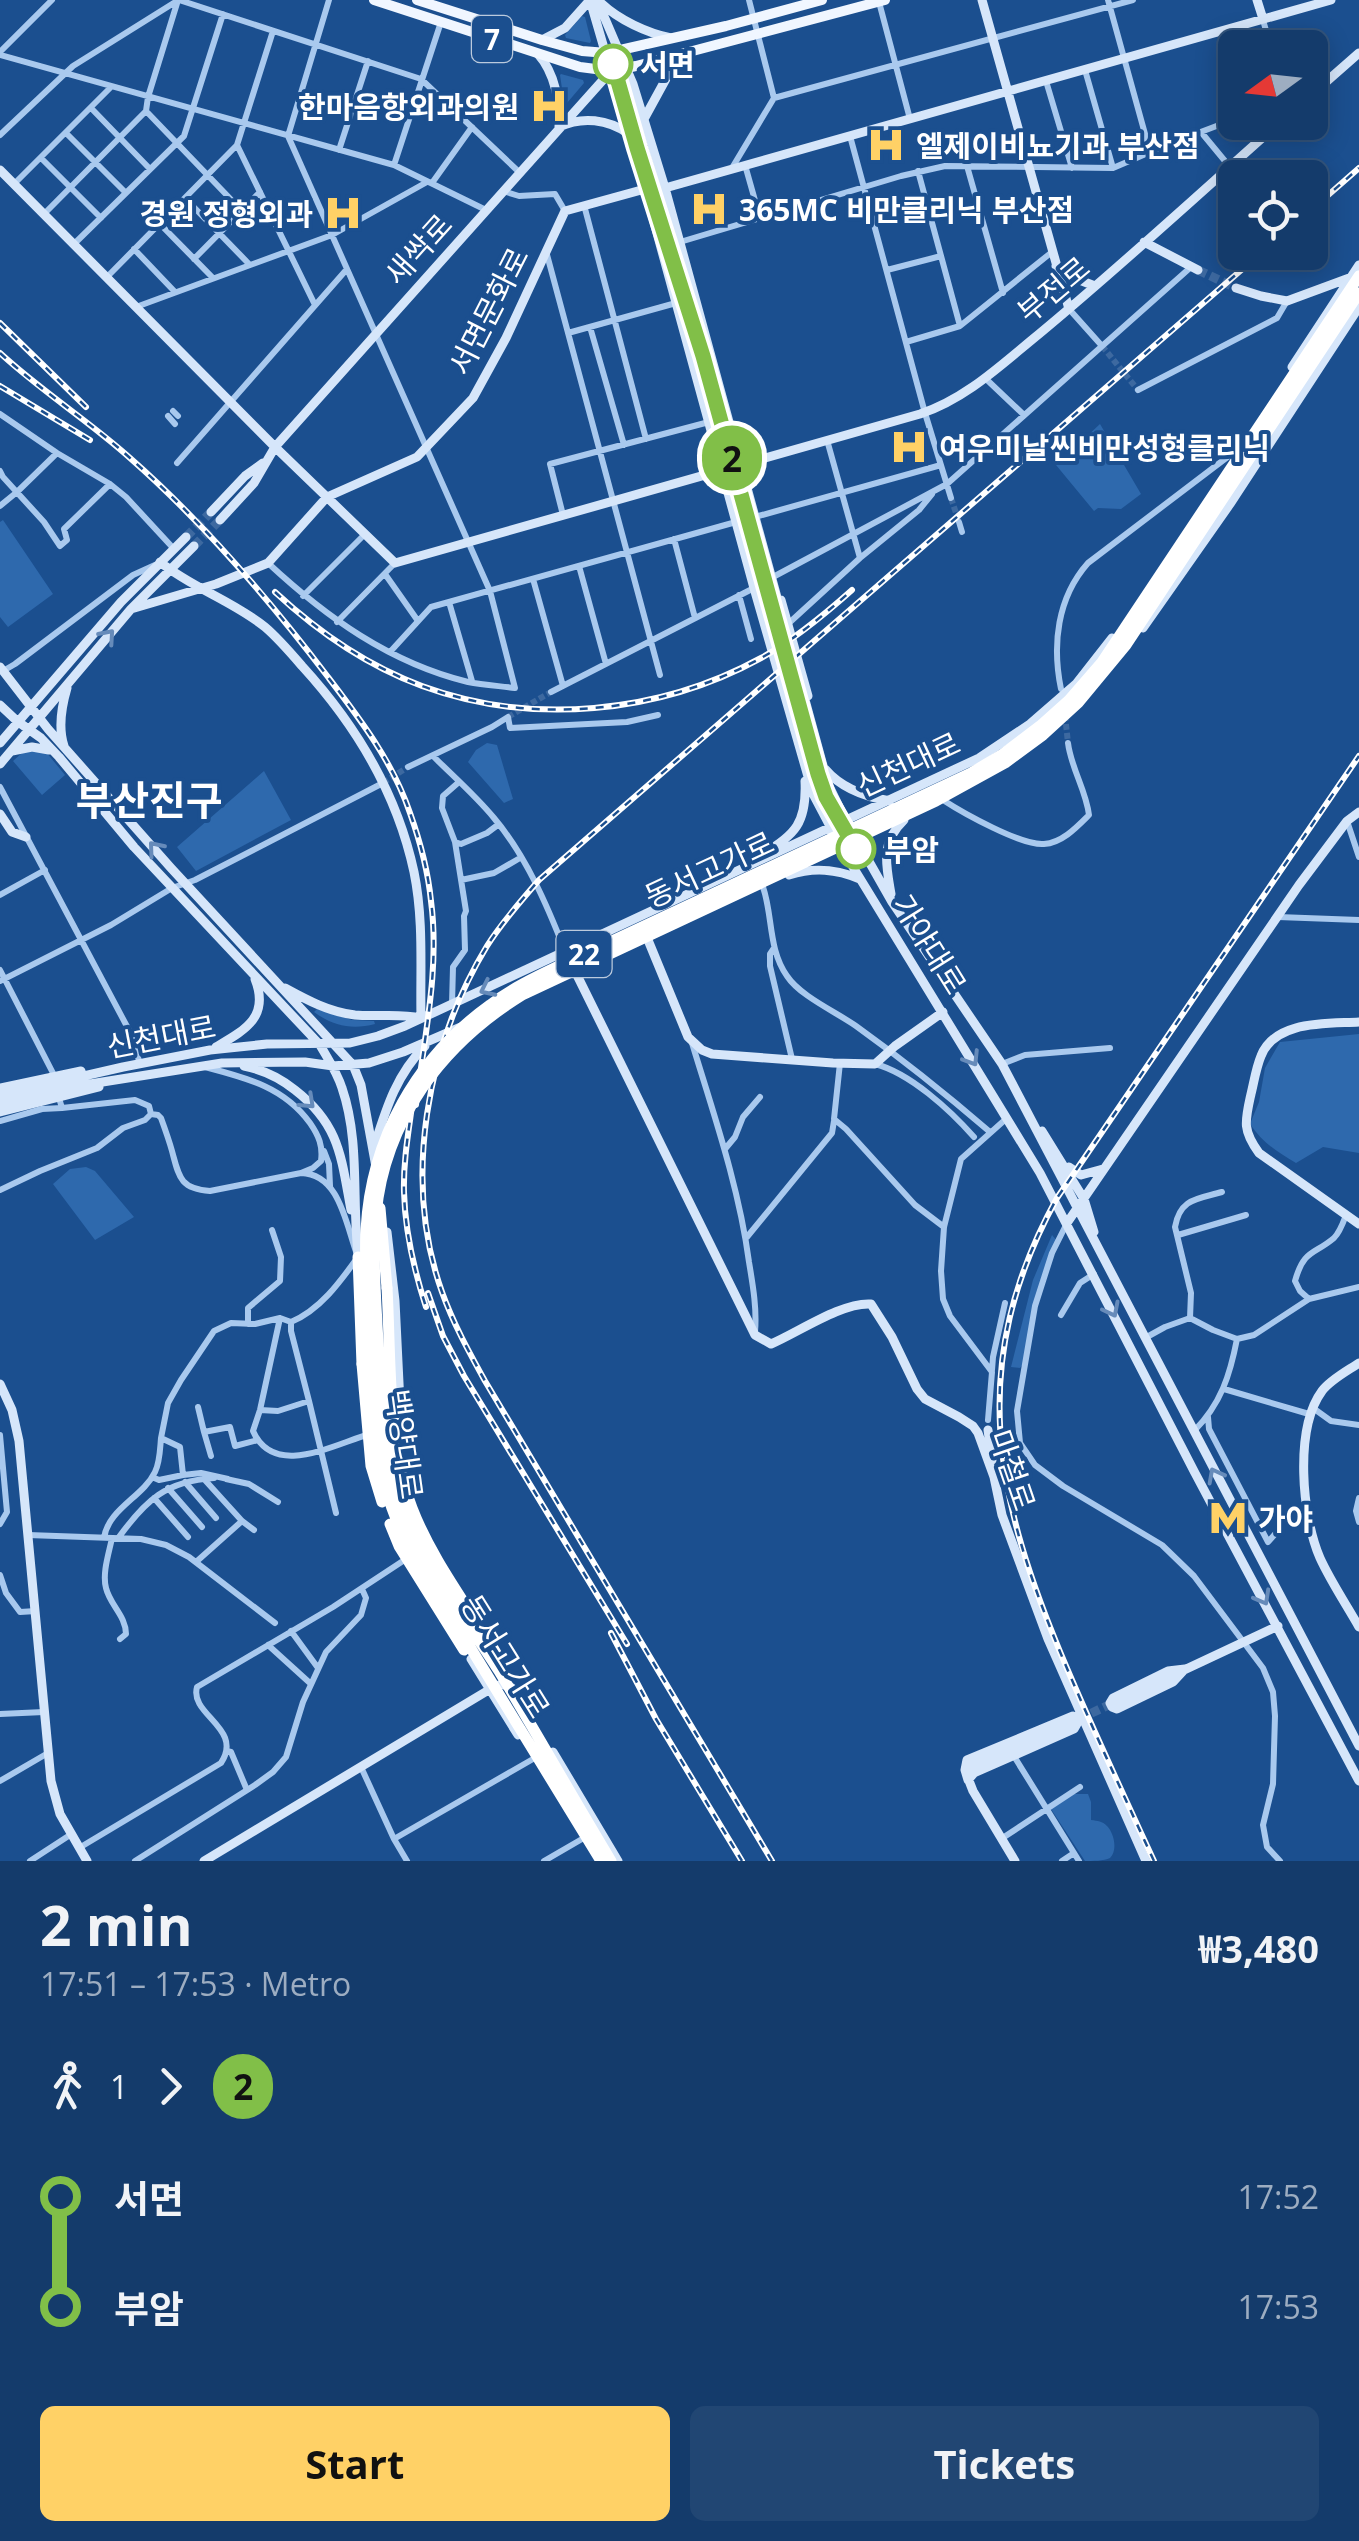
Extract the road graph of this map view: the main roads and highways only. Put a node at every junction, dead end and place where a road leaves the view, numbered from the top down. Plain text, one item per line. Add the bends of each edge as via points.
1 (374, 0) edge
2 (418, 0) edge
3 (595, 0) edge
4 (822, 0) edge
5 (982, 0) edge
6 (1258, 0) edge
7 (1331, 0) edge
8 (882, 1) edge
9 (446, 4) edge
10 (1263, 19) junction
11 (674, 38) junction
12 (542, 40) junction
13 (612, 52) junction
14 (1359, 53) edge
15 (538, 54) junction
16 (679, 55) junction
17 (625, 68) junction
18 (611, 71) junction
19 (1328, 80) edge
20 (1006, 92) junction
21 (644, 119) junction
22 (560, 127) junction
23 (630, 134) junction
24 (1260, 140) edge
25 (0, 170) edge
26 (665, 188) junction
27 (645, 189) junction
28 (1144, 242) junction
29 (1359, 265) edge
30 (1056, 266) junction
31 (1195, 268) tunnel mouth
32 (1356, 276) edge
33 (1095, 286) junction
34 (1236, 288) tunnel mouth
35 (1359, 292) edge
36 (1359, 307) edge
37 (1068, 309) junction
38 (276, 447) junction
39 (265, 462) junction
40 (742, 464) junction
41 (722, 470) junction
42 (327, 497) junction
43 (212, 512) tunnel mouth
44 (220, 520) tunnel mouth
45 (186, 537) tunnel mouth
46 (194, 546) tunnel mouth
47 (764, 550) junction
48 (160, 562) junction
49 (170, 570) junction
50 (202, 588) junction
51 (131, 609) junction
52 (2, 669) edge
53 (69, 680) junction
54 (0, 704) edge
55 (31, 706) junction
56 (39, 716) junction
57 (17, 721) junction
58 (29, 730) junction
59 (0, 743) edge
60 (12, 751) junction
61 (62, 753) junction
62 (820, 761) junction
63 (804, 762) junction
64 (0, 764) edge
65 (891, 801) junction
66 (1359, 812) edge
67 (0, 814) edge
68 (904, 820) junction
69 (846, 821) junction
70 (831, 828) junction
71 (26, 838) road end
72 (857, 841) junction
73 (842, 848) junction
74 (736, 873) junction
75 (782, 877) junction
76 (860, 878) junction
77 (892, 902) junction
78 (648, 940) junction
79 (566, 951) junction
80 (252, 972) junction
81 (576, 972) junction
82 (275, 982) junction
83 (943, 1012) junction
84 (421, 1018) junction
85 (1359, 1022) edge
86 (430, 1040) junction
87 (332, 1044) junction
88 (320, 1045) junction
89 (210, 1050) junction
90 (222, 1063) junction
91 (353, 1065) junction
92 (333, 1066) junction
93 (124, 1067) junction
94 (127, 1078) junction
95 (45, 1089) junction
96 (0, 1092) edge
97 (0, 1104) edge
98 (0, 1112) edge
99 (373, 1150) junction
100 (1057, 1162) junction
101 (1040, 1174) junction
102 (1100, 1174) junction
103 (1084, 1199) junction
104 (1077, 1209) junction
105 (1068, 1223) junction
106 (1091, 1224) junction
107 (1359, 1224) edge
108 (356, 1236) junction
109 (1101, 1253) junction
110 (358, 1257) junction
111 (1359, 1363) edge
112 (0, 1384) edge
113 (1278, 1626) junction
114 (1359, 1627) edge
115 (491, 1652) junction
116 (473, 1662) junction
117 (1185, 1669) junction
118 (504, 1681) junction
119 (489, 1690) junction
120 (516, 1690) junction
121 (1118, 1701) tunnel mouth
122 (1076, 1720) junction
123 (1359, 1746) edge
124 (538, 1761) junction
125 (1359, 1781) edge
126 (87, 1861) edge
127 (204, 1861) edge
128 (598, 1861) edge
129 (614, 1861) edge
130 (1015, 1861) edge
131 (1146, 1861) edge

1 - 15 main road, 7
2 - 9 main road, 7
3 - 11 main road via 656,35
3 - 12 main road
3 - 13 main road
4 - 11 main road, 7
5 - 20 main road
6 - 10 main road
7 - 10 main road
8 - 16 main road, 7
9 - 12 main road, 7
10 - 20 main road
11 - 13 main road, 7
12 - 13 main road, 7
13 - 17 main road, 가야대로
13 - 18 main road
14 - 19 main road
15 - 18 main road, 7
15 - 22 main road via 550,70
16 - 17 main road, 7
16 - 21 main road
17 - 18 main road, 7
17 - 21 main road, 가야대로
18 - 22 main road, 새싹로
18 - 23 main road
20 - 26 main road
20 - 30 main road
21 - 26 main road, 가야대로
22 - 23 main road via 586,120
22 - 38 main road, 새싹로
23 - 27 main road
24 - 28 main road, 부전로
25 - 38 main road
26 - 40 main road, 가야대로
27 - 41 main road
27 - 42 main road, 서면문화로 via 565,211 473,398 417,457
28 - 31 main road
28 - 33 main road, 부전로
29 - 32 main road, 신천대로
30 - 33 main road
30 - 37 main road
32 - 34 main road via 1287,301
32 - 65 main road, 신천대로 via 1076,684 994,750
32 - 124 highway, 동서고가로 / 22, bridge via 1111,650 1040,726 971,774 507,994 441,1048 394,1115 374,1174 366,1238 373,1422 382,1477 408,1544
33 - 37 main road, 부전로
35 - 118 highway, 동서고가로 / 22, bridge via 1126,645 1043,735 936,801 522,995 464,1037 423,1085 391,1147 376,1213 388,1465 414,1537
36 - 68 main road, 신천대로 via 1162,604 1091,694 1022,756
37 - 40 main road, 부전로 via 942,406
38 - 39 main road, 새싹로
38 - 42 main road
39 - 43 main road, 새싹로
39 - 44 main road, 새싹로
40 - 41 main road, 부전로
40 - 47 main road, 가야대로
41 - 42 main road, 부전로 via 395,564
41 - 63 main road, 가야대로 via 769,663
42 - 50 main road, 서면문화로 via 268,564
45 - 48 main road
46 - 49 main road
47 - 62 main road, 가야대로
47 - 62 main road via 789,623
48 - 49 main road
48 - 55 main road
49 - 50 main road
49 - 51 main road
50 - 51 main road, 서면문화로
50 - 84 main road via 280,642 370,754 414,874
53 -> 51 main road
52 - 55 main road
53 - 56 main road
53 - 61 main road
54 - 57 main road
55 - 56 main road
55 - 57 main road
56 - 58 main road
56 - 61 main road
57 - 58 main road
57 - 59 main road
58 - 60 main road
58 - 61 main road
60 - 61 main road
60 - 64 main road
61 - 80 main road, 백양대로 via 134,847
82 -> 61 main road, 백양대로
62 - 65 main road via 834,780
62 - 69 main road, 가야대로
63 - 70 main road, 가야대로
63 - 74 main road via 805,809 793,834
65 - 69 main road, 신천대로
66 - 102 main road
67 - 71 main road via 12,832
68 - 72 main road, 신천대로
68 - 77 main road via 886,853
69 - 70 main road, 신천대로
69 - 72 main road, 가야대로
70 - 73 main road, 가야대로
70 - 74 main road, 신천대로
72 - 73 main road, 신천대로
72 - 77 main road, 가야대로
73 - 75 main road, 신천대로
73 - 76 main road, 가야대로
74 - 79 main road, 신천대로
75 - 76 main road via 808,869
75 - 78 main road, 신천대로
76 - 83 main road, 가야대로
77 - 100 main road, 가야대로 via 1002,1064
78 - 81 main road, 신천대로
78 - 83 main road via 692,1042 724,1056 875,1064
79 - 81 main road
79 -> 84 main road, 신천대로
80 - 88 main road, 백양대로
80 - 89 main road via 260,993 256,1016
81 - 86 main road, 신천대로
81 - 122 main road, 마철로 via 755,1334 771,1344 845,1308 871,1304 925,1398 980,1424 1002,1515
82 - 84 main road via 339,1012
82 - 87 main road, 백양대로
83 -> 101 main road, 가야대로
84 - 87 main road, 신천대로 via 378,1036
85 - 107 main road via 1288,1030 1268,1044 1245,1122 1259,1153
86 - 91 main road, 신천대로
86 - 99 main road via 398,1080
87 - 88 main road, 신천대로
87 - 91 main road, 백양대로
88 - 89 main road, 신천대로
88 - 92 main road, 백양대로
89 - 93 main road, 신천대로
90 - 92 main road, 신천대로
90 - 94 main road, 신천대로
90 -> 108 main road via 266,1071 318,1108 337,1146
91 - 92 main road, 신천대로
91 - 99 main road, 백양대로
92 - 108 main road, 백양대로 via 352,1140
93 - 95 main road, 신천대로
93 - 96 main road
94 - 95 main road, 신천대로
94 - 98 main road via 60,1103
95 - 96 main road
95 - 97 main road
99 - 115 main road, 백양대로 via 388,1230 406,1482 455,1595
99 - 118 highway, bridge via 398,1459 428,1543 501,1661
100 - 101 main road via 1053,1173
100 - 102 main road via 1081,1175
100 - 103 main road
100 - 104 main road
101 - 105 main road, 가야대로
102 - 103 main road
102 - 106 main road
103 - 104 main road
103 - 106 main road
104 - 105 main road
104 - 109 main road
105 -> 113 main road, 가야대로
106 - 109 main road
108 - 110 main road, 백양대로
123 -> 109 main road
110 - 116 main road, 백양대로 via 384,1494 409,1557
110 - 124 highway, bridge via 372,1466 388,1520
111 - 114 main road via 1323,1388 1304,1441 1308,1516 1320,1558
112 - 126 main road via 18,1435 51,1782 60,1814
113 - 117 main road
113 - 125 main road, 가야대로
115 - 116 main road via 486,1664
115 - 120 main road, 백양대로
116 - 119 main road, 백양대로
117 - 117 main road via 1168,1671 1110,1704 1117,1709 1173,1682
117 - 121 main road
118 - 129 highway, 동서고가로 / 22, bridge
119 - 120 main road via 502,1684
119 - 124 main road, 백양대로
119 - 127 main road
120 - 129 main road, 백양대로
122 - 130 main road via 1074,1729 1010,1749 968,1780
122 - 131 main road, 마철로
124 - 128 highway, 동서고가로 / 22, bridge
124 - 128 main road, 백양대로

